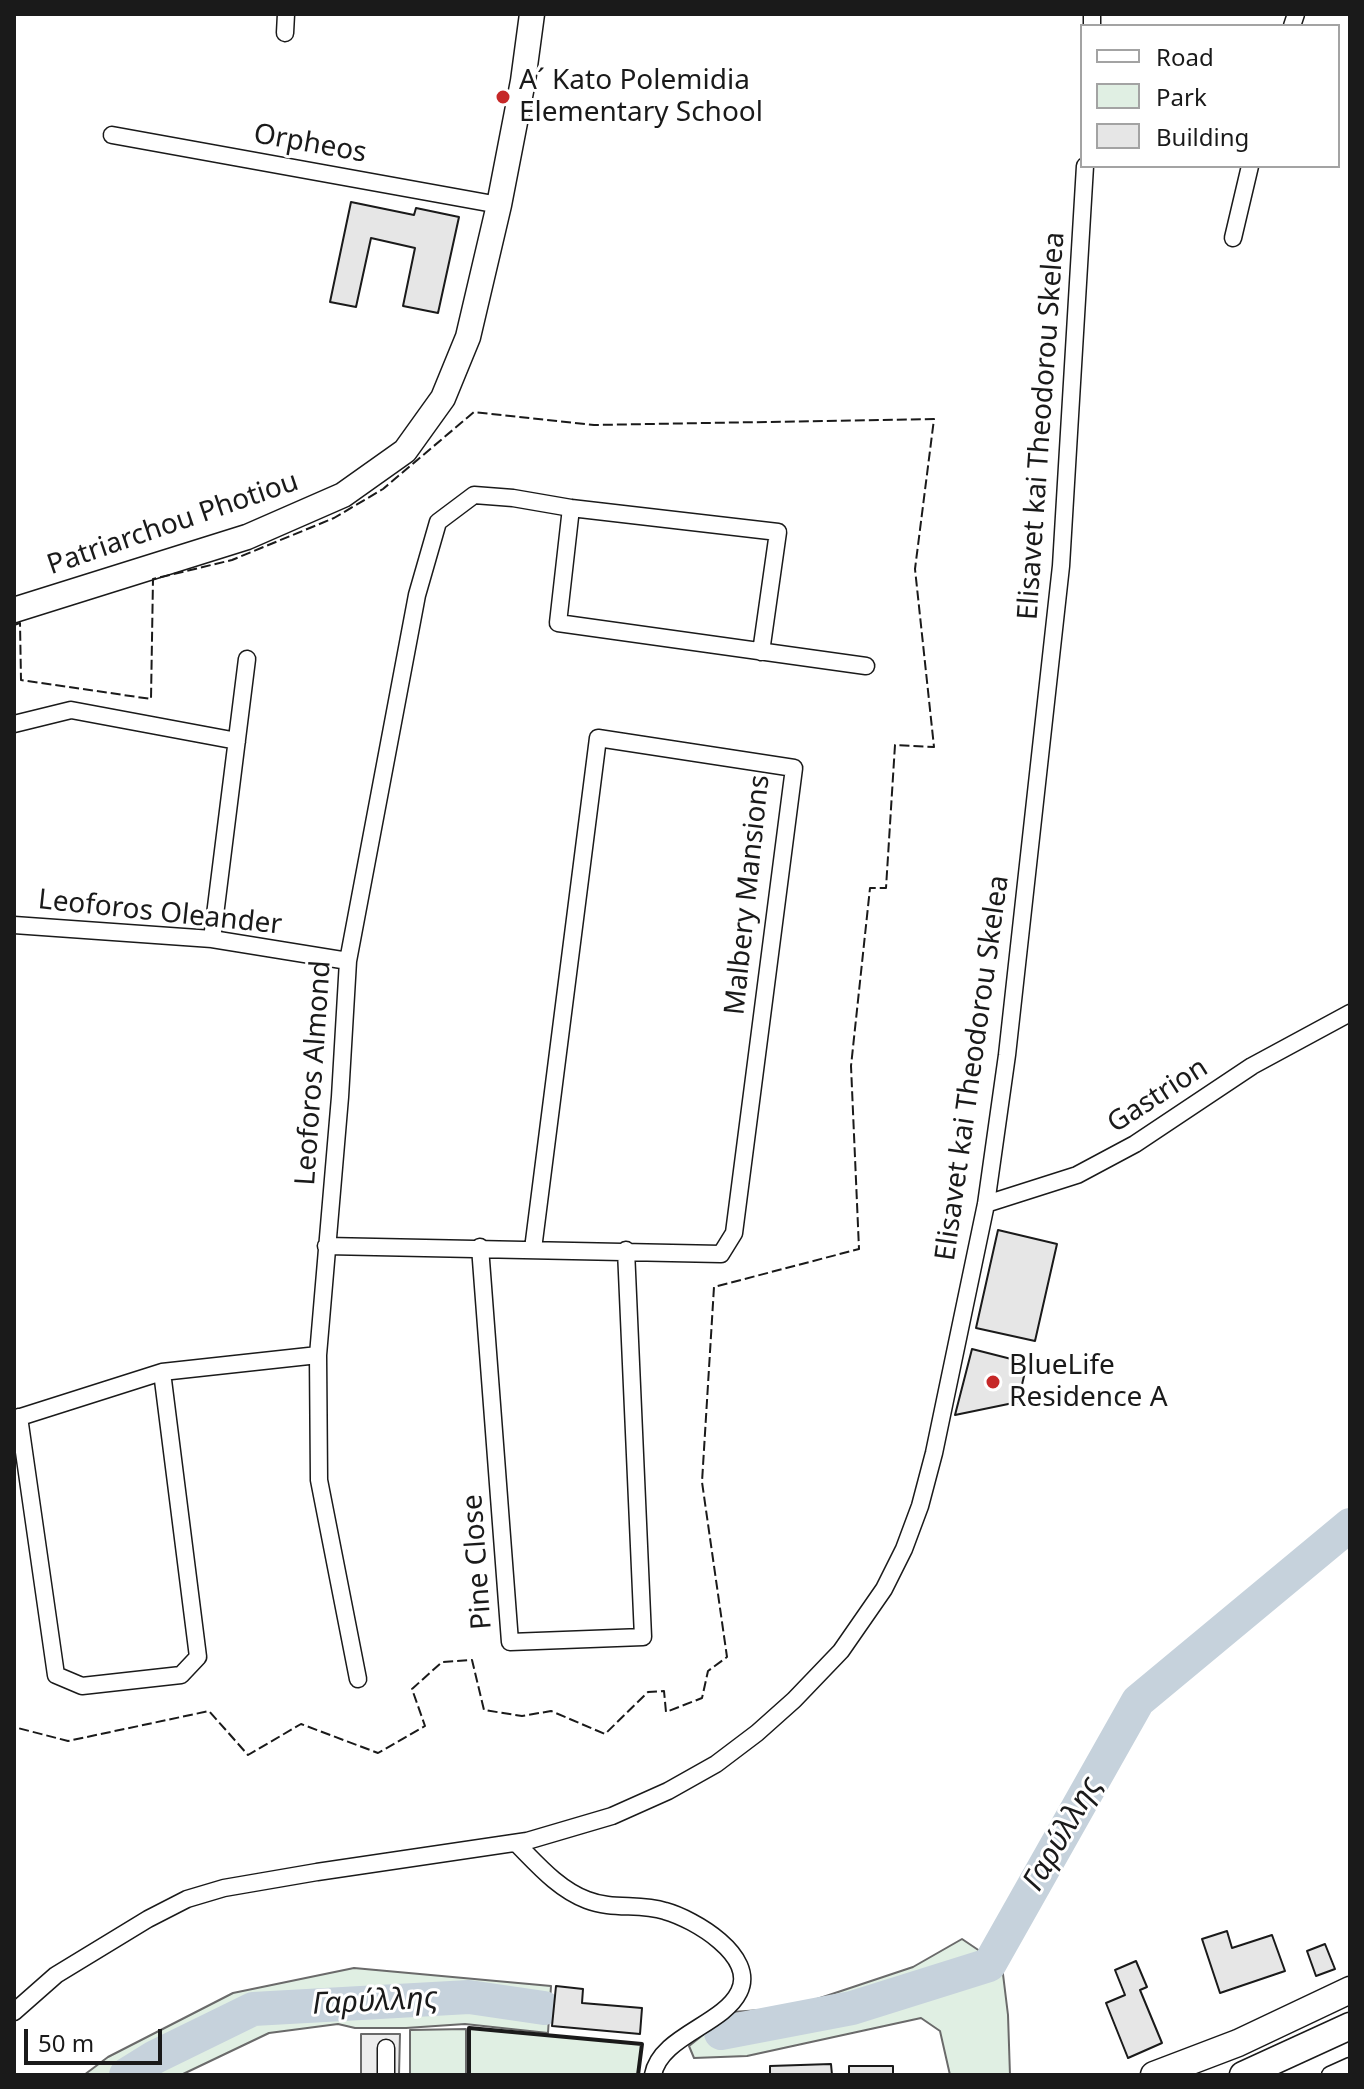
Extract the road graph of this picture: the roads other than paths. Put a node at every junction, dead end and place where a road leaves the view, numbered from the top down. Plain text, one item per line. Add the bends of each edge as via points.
1 (286, 14) edge
2 (532, 14) edge
3 (285, 33) dead end
4 (112, 135) dead end
5 (1085, 168) edge
6 (1250, 168) edge
7 (499, 205) junction
8 (1233, 238) dead end
9 (571, 508) junction
10 (14, 610) edge
11 (761, 652) junction
12 (247, 659) dead end
13 (866, 666) dead end
14 (14, 724) edge
15 (237, 741) junction
16 (14, 925) edge
17 (212, 939) junction
18 (348, 961) junction
19 (1350, 1013) edge
20 (986, 1204) junction
21 (326, 1246) junction
22 (480, 1247) junction
23 (533, 1249) junction
24 (626, 1250) junction
25 (318, 1355) junction
26 (162, 1372) junction
27 (16, 1418) edge
28 (358, 1679) dead end
29 (516, 1843) junction
30 (1350, 1990) edge
31 (14, 2012) edge
32 (1350, 2026) edge
33 (386, 2048) dead end
34 (1350, 2066) edge
35 (386, 2075) edge
36 (653, 2075) edge
37 (1154, 2075) edge
38 (1243, 2075) edge
39 (1330, 2075) edge

1 - 3 street
2 - 7 street, Patriarchou Photiou
4 - 7 street, Orpheos
5 - 20 street, Elisavet kai Theodorou Skelea via 1061,566
6 - 8 street
7 - 10 street, Patriarchou Photiou via 468,337 443,398 405,451 343,495 247,537
9 - 11 street via 558,623
9 - 11 street via 778,532
9 - 18 street, Leoforos Almond via 474,495 438,522 417,595
11 - 13 street
12 - 15 street
14 - 15 street via 71,710
15 - 17 street
16 - 17 street, Leoforos Oleander
17 - 18 street, Leoforos Oleander
18 - 21 street, Leoforos Almond
19 - 20 street, Gastrion via 1252,1066 1135,1144 1077,1175
20 - 29 street, Elisavet kai Theodorou Skelea via 920,1506 904,1549 864,1622 794,1700 716,1764 612,1816
21 - 22 street, Malbery Mansions
21 - 25 street, Leoforos Almond
22 - 23 street, Malbery Mansions
22 - 24 street, Pine Close via 510,1642 643,1637
23 - 24 street, Malbery Mansions
23 - 24 street, Malbery Mansions via 598,738 794,768 734,1233 721,1254
25 - 26 street
25 - 28 street, Leoforos Almond via 319,1480
26 - 27 street
26 - 27 street via 198,1657 181,1675 82,1686 56,1675
29 - 31 street, Elisavet kai Theodorou Skelea via 317,1872 187,1899 56,1975
29 - 36 street via 581,1898 664,1910 715,1937 733,1953 743,1973 739,1994 659,2059
30 - 37 main road via 1238,2043
32 - 38 main road
33 - 35 street
34 - 39 street

